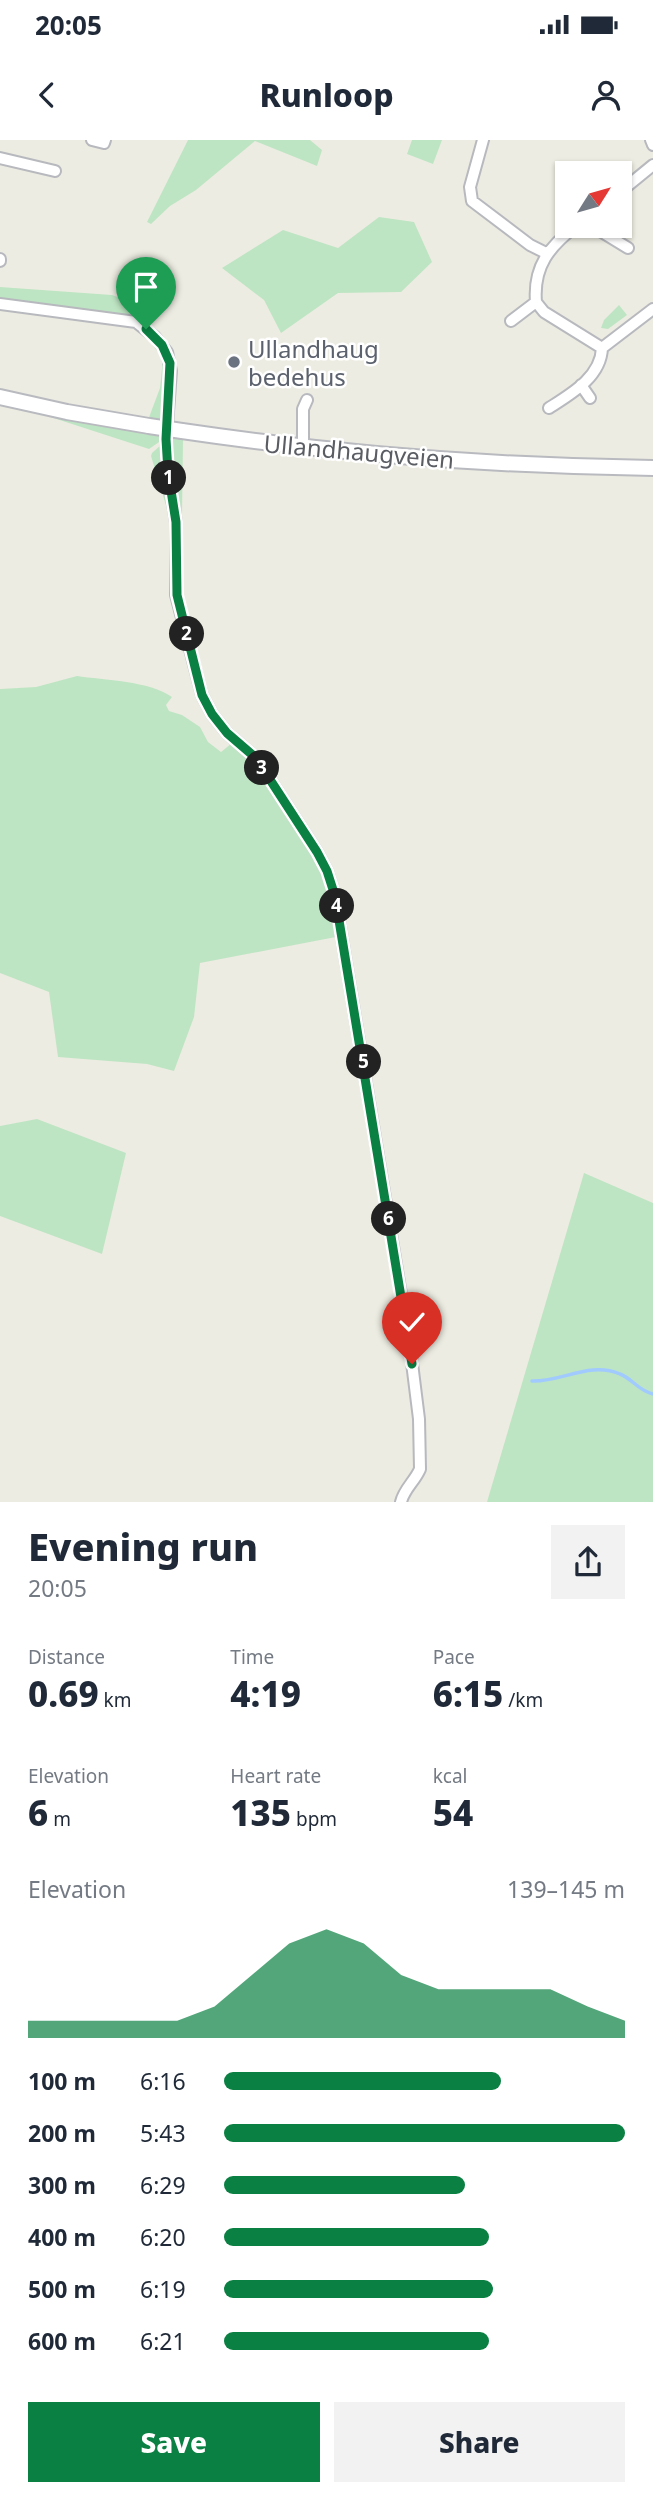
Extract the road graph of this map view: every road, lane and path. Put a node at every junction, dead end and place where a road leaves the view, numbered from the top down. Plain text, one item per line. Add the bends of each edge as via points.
1 (92, 140) edge
2 (105, 140) edge
3 (483, 140) edge
4 (651, 140) edge
5 (653, 145) edge
6 (0, 158) edge
7 (653, 165) edge
8 (55, 171) dead end
9 (632, 182) edge
10 (563, 238) edge
11 (612, 238) edge
12 (628, 248) dead end
13 (546, 253) junction
14 (536, 302) junction
15 (0, 304) edge
16 (653, 309) edge
17 (511, 321) dead end
18 (602, 348) junction
19 (581, 385) junction
20 (0, 397) edge
21 (590, 398) dead end
22 (307, 400) dead end
23 (0, 404) edge
24 (549, 408) dead end
25 (67, 412) junction
26 (303, 448) junction
27 (653, 468) edge
28 (401, 1502) edge

1 - 2 street
3 - 13 street via 470,187 472,201
4 - 5 street
6 - 8 street
7 - 9 street
10 - 13 street
11 - 12 street
13 - 14 street
14 - 17 street
14 - 18 street via 544,312
15 - 28 street via 136,322 167,352 171,371 166,439 176,522 178,604 202,695 227,733 256,758 317,852 335,896 419,1419 420,1469
16 - 18 street
18 - 19 street via 600,364
19 - 21 street
19 - 24 street
20 - 25 main road, Ullandhaugveien
22 - 26 street
23 - 25 main road, Ullandhaugveien
25 - 26 main road, Ullandhaugveien, bridge
26 - 27 main road, Ullandhaugveien via 549,466

